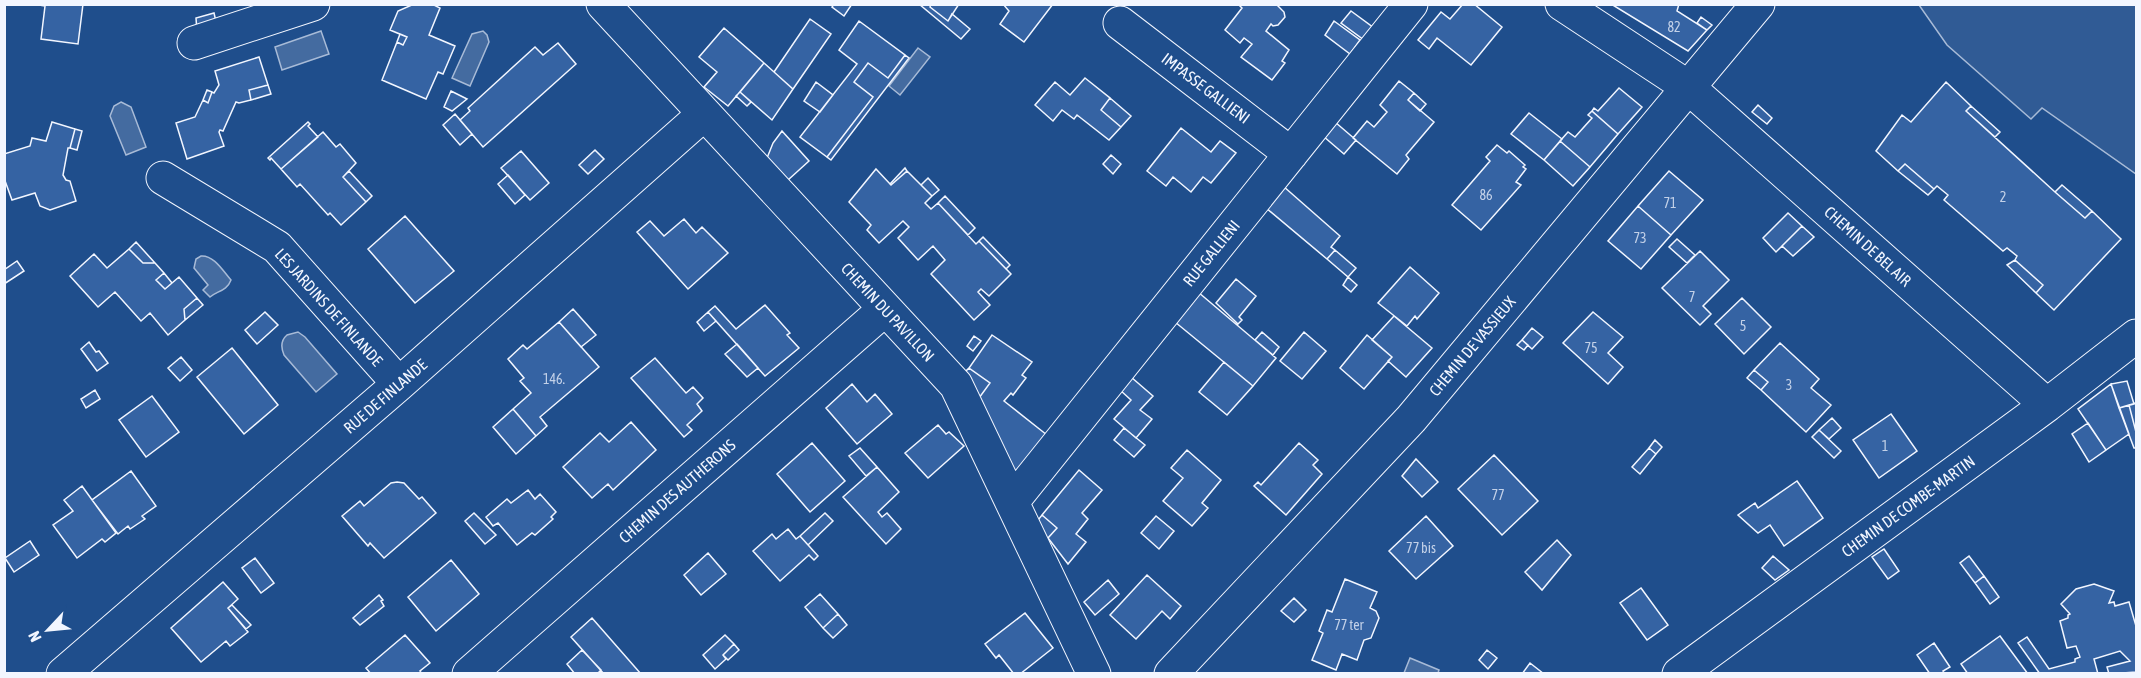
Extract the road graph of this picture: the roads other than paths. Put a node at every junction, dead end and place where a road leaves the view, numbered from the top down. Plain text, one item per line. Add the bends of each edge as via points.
1 (313, 4) edge
2 (603, 4) edge
3 (1411, 4) edge
4 (1562, 4) edge
5 (1758, 4) edge
6 (1120, 23) dead end
7 (194, 43) dead end
8 (1688, 87) junction
9 (704, 114) junction
10 (1291, 154) junction
11 (163, 178) dead end
12 (885, 309) junction
13 (2136, 336) edge
14 (399, 384) junction
15 (2047, 405) junction
16 (1012, 502) junction
17 (63, 674) edge
18 (469, 674) edge
19 (1094, 674) edge
20 (1171, 674) edge
21 (1679, 674) edge

1 - 7 street
2 - 9 street, CHEMIN DU PAVILLON
3 - 10 street, RUE GALLIENI
4 - 8 street, CHEMIN DE BEL AIR
5 - 8 street, CHEMIN DE VASSIEUX
6 - 10 street, IMPASSE GALLIENI
8 - 15 street, CHEMIN DE BEL AIR
8 - 20 street, CHEMIN DE VASSIEUX via 1411,419
9 - 12 street, CHEMIN DU PAVILLON
9 - 14 street, RUE DE FINLANDE
10 - 16 street, RUE GALLIENI
11 - 14 street, LES JARDINS DE FINLANDE via 277,247
12 - 16 street, CHEMIN DU PAVILLON via 956,385
12 - 18 street, CHEMIN DES AUTHERONS
13 - 15 street, CHEMIN DE COMBE-MARTIN
14 - 17 street, RUE DE FINLANDE
15 - 21 street, CHEMIN DE COMBE-MARTIN
16 - 19 street, CHEMIN DU PAVILLON

